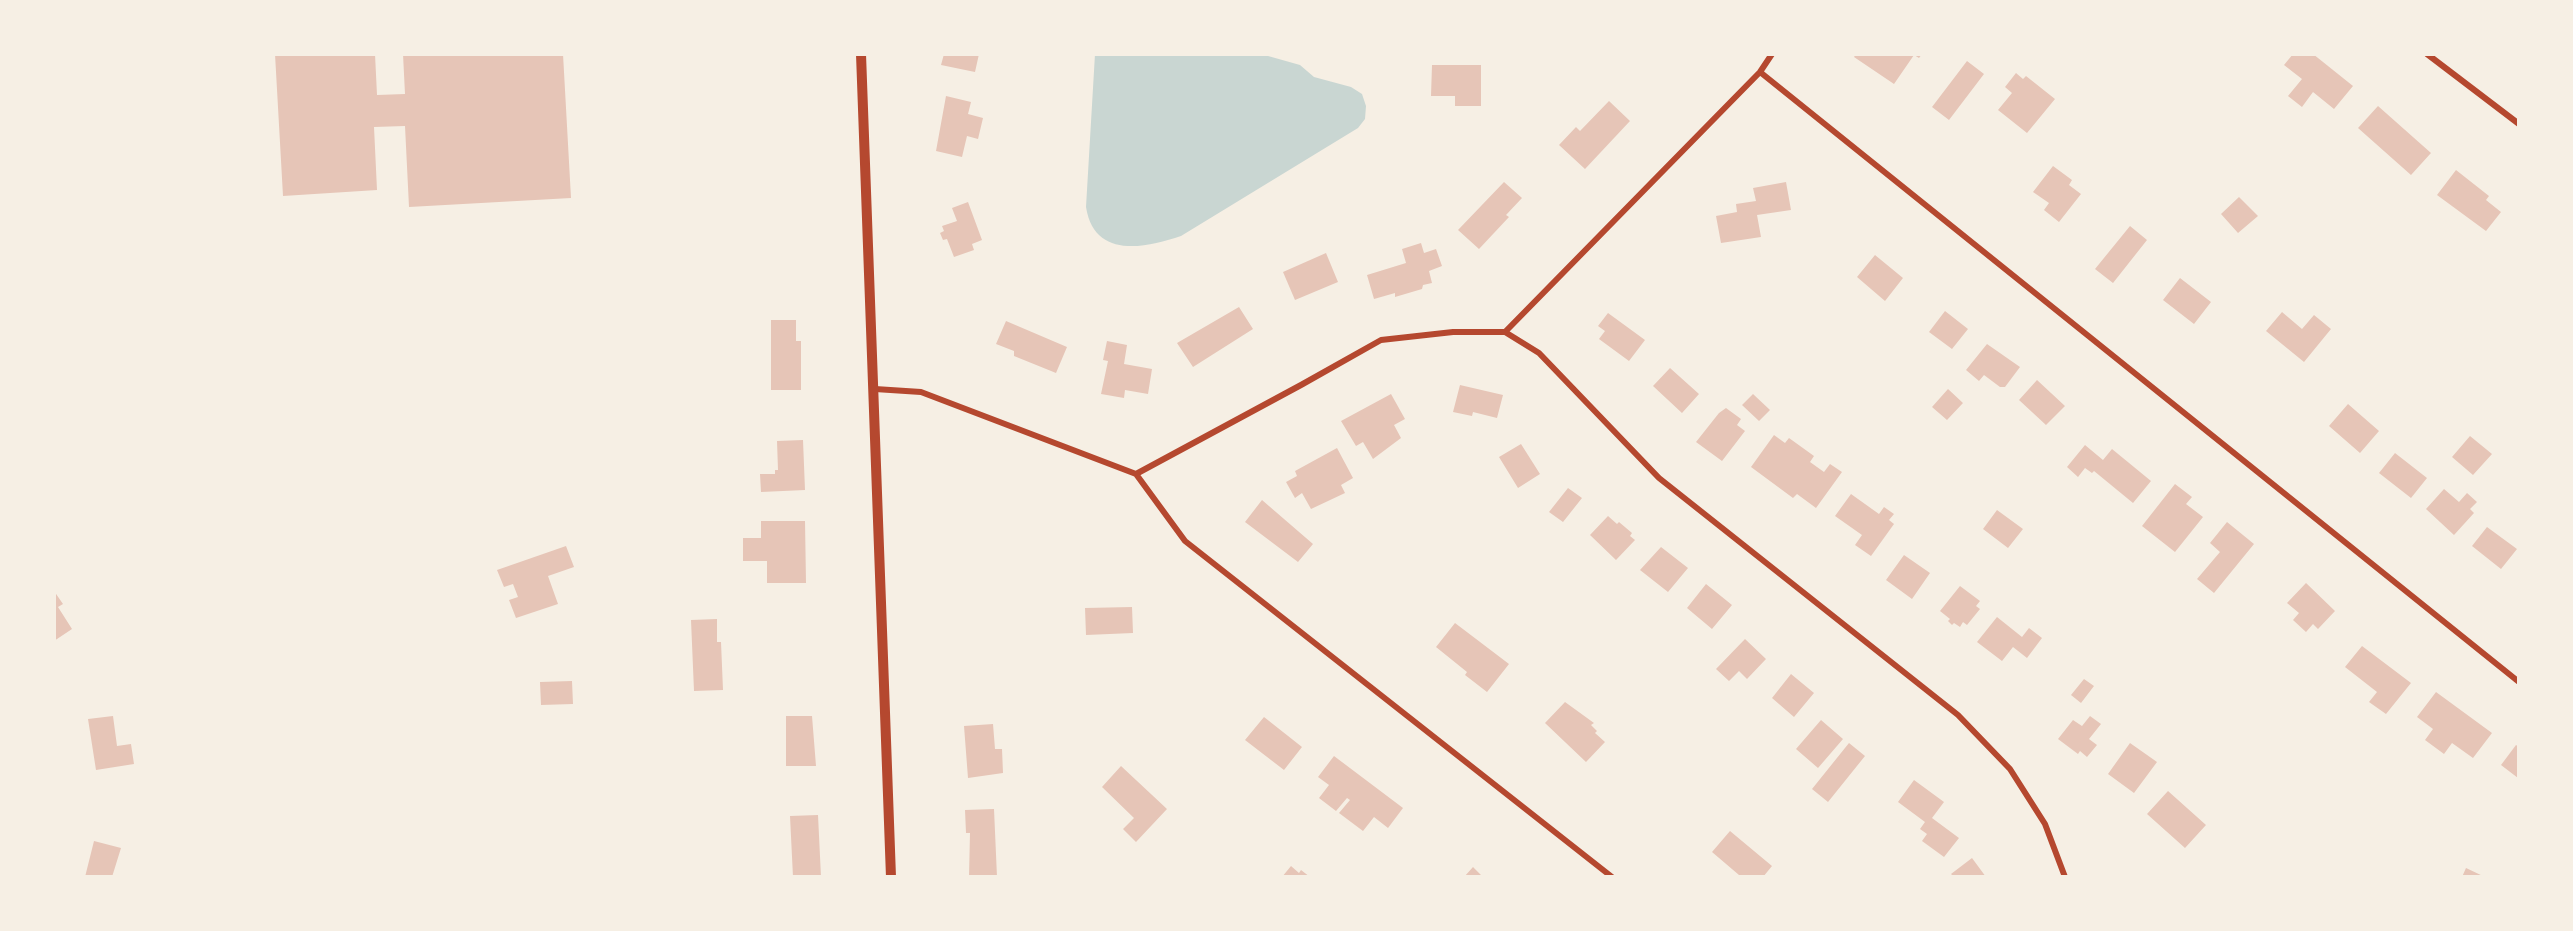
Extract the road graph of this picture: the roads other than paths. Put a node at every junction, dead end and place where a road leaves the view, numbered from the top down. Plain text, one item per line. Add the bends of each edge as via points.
1 (861, 54) edge
2 (1772, 54) edge
3 (2427, 54) edge
4 (1760, 72) junction
5 (2519, 124) edge
6 (1505, 332) junction
7 (875, 389) junction
8 (1136, 474) junction
9 (2519, 682) edge
10 (891, 877) edge
11 (1612, 877) edge
12 (2065, 877) edge

1 - 7 street
2 - 4 street
3 - 5 street
4 - 6 street
4 - 9 street
6 - 8 street via 1453,332 1381,340
6 - 12 street via 1539,353 1659,478 1958,715 2010,769 2045,824
7 - 8 street via 921,392
7 - 10 street
8 - 11 street via 1185,541

